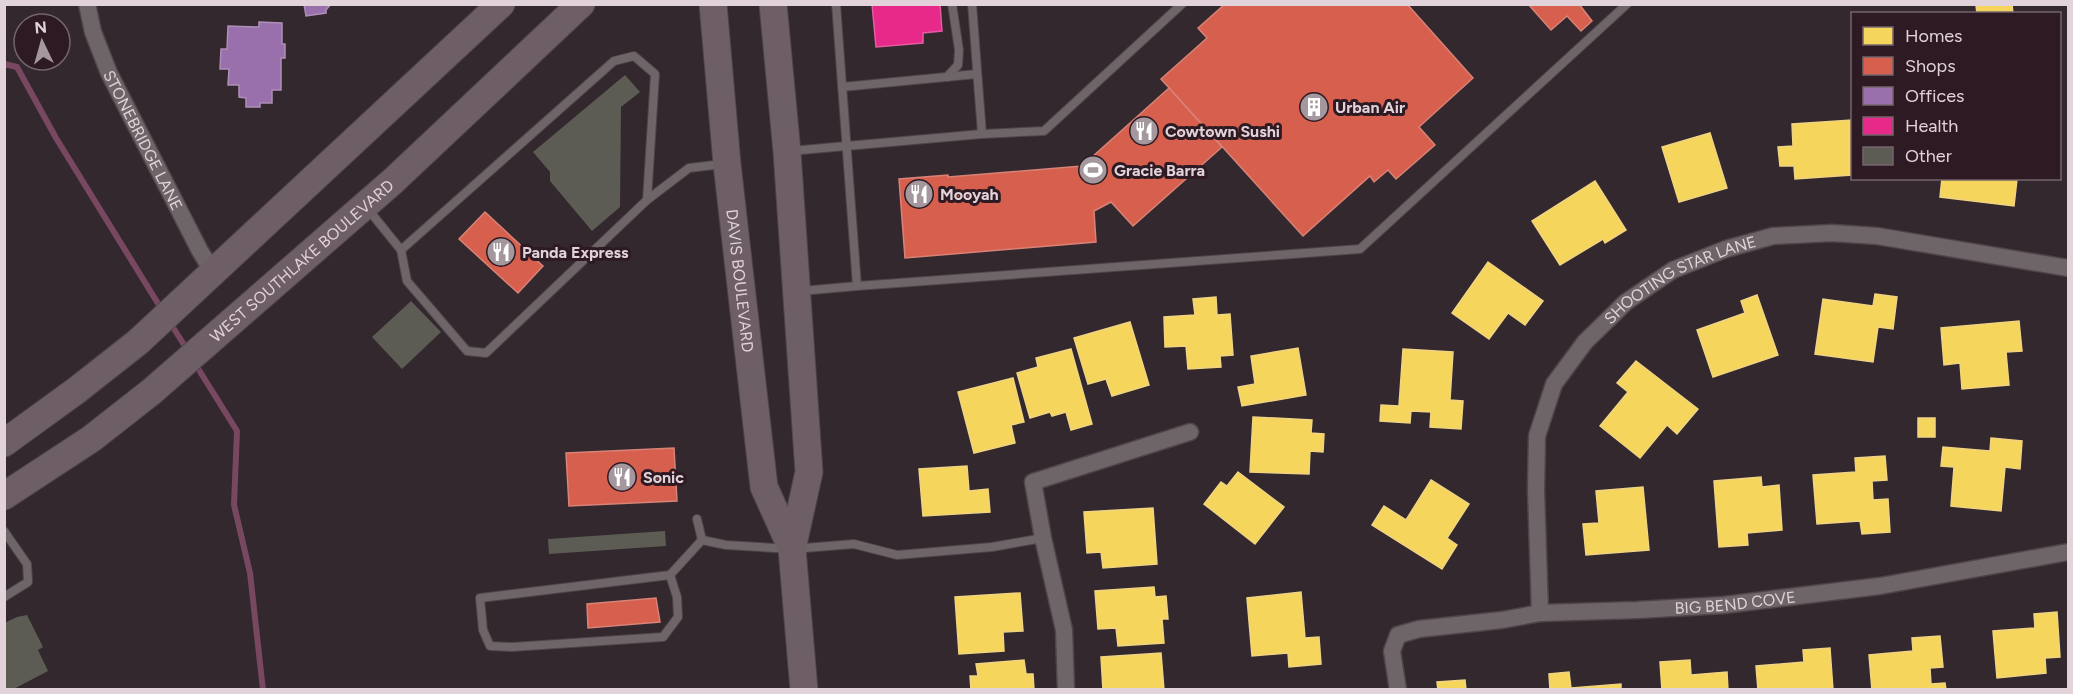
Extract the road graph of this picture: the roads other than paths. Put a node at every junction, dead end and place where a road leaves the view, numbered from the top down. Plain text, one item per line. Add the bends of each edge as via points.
1 (87, 4) edge
2 (501, 4) edge
3 (581, 4) edge
4 (702, 4) edge
5 (773, 4) edge
6 (836, 4) edge
7 (952, 4) edge
8 (972, 4) edge
9 (1182, 4) edge
10 (1627, 4) edge
11 (714, 17) edge
12 (977, 74) junction
13 (947, 77) junction
14 (842, 87) junction
15 (982, 134) junction
16 (846, 146) junction
17 (786, 152) junction
18 (727, 164) junction
19 (647, 200) junction
20 (365, 205) junction
21 (401, 250) junction
22 (2068, 268) edge
23 (205, 279) junction
24 (857, 286) junction
25 (797, 291) junction
26 (1190, 432) dead end
27 (4, 443) edge
28 (4, 496) edge
29 (697, 519) dead end
30 (4, 531) edge
31 (1043, 538) junction
32 (702, 540) junction
33 (792, 549) junction
34 (2068, 552) edge
35 (670, 575) junction
36 (4, 597) edge
37 (1540, 613) junction
38 (804, 690) edge
39 (1066, 690) edge
40 (1398, 690) edge

1 - 23 street, STONEBRIDGE LANE via 109,73 200,251
2 - 23 main road
3 - 20 main road, WEST SOUTHLAKE BOULEVARD
4 - 11 main road
5 - 17 main road, DAVIS BOULEVARD
6 - 14 lane
7 - 13 lane via 958,65
8 - 12 lane
9 - 15 lane via 1044,130
10 - 24 lane via 1360,249
11 - 18 main road, DAVIS BOULEVARD
12 - 13 lane
12 - 15 lane
13 - 14 lane
14 - 16 lane
15 - 16 lane
16 - 17 lane
16 - 24 lane
17 - 25 main road, DAVIS BOULEVARD
18 - 19 lane via 689,168
18 - 33 main road, DAVIS BOULEVARD via 764,487
19 - 21 lane via 486,353 467,351 407,281
19 - 21 lane via 655,74 634,56 614,61
20 - 21 lane
20 - 28 main road, WEST SOUTHLAKE BOULEVARD via 151,392 91,439
22 - 37 street, SHOOTING STAR LANE via 1877,236 1832,233 1773,236 1673,270 1626,302 1585,342 1554,384 1537,436
23 - 27 main road via 138,342
24 - 25 lane
25 - 33 main road, DAVIS BOULEVARD via 809,472
26 - 31 street via 1034,482
29 - 32 lane
30 - 36 lane via 27,564 28,582
31 - 33 lane via 992,547 897,555 854,544
31 - 39 street via 1064,630
32 - 33 lane
32 - 35 lane
33 - 38 main road, DAVIS BOULEVARD
34 - 37 street, BIG BEND COVE via 1880,586 1735,603
35 - 35 lane via 678,617 663,637 512,647 490,646 483,630 480,598
37 - 40 street, BIG BEND COVE via 1398,635 1392,651

